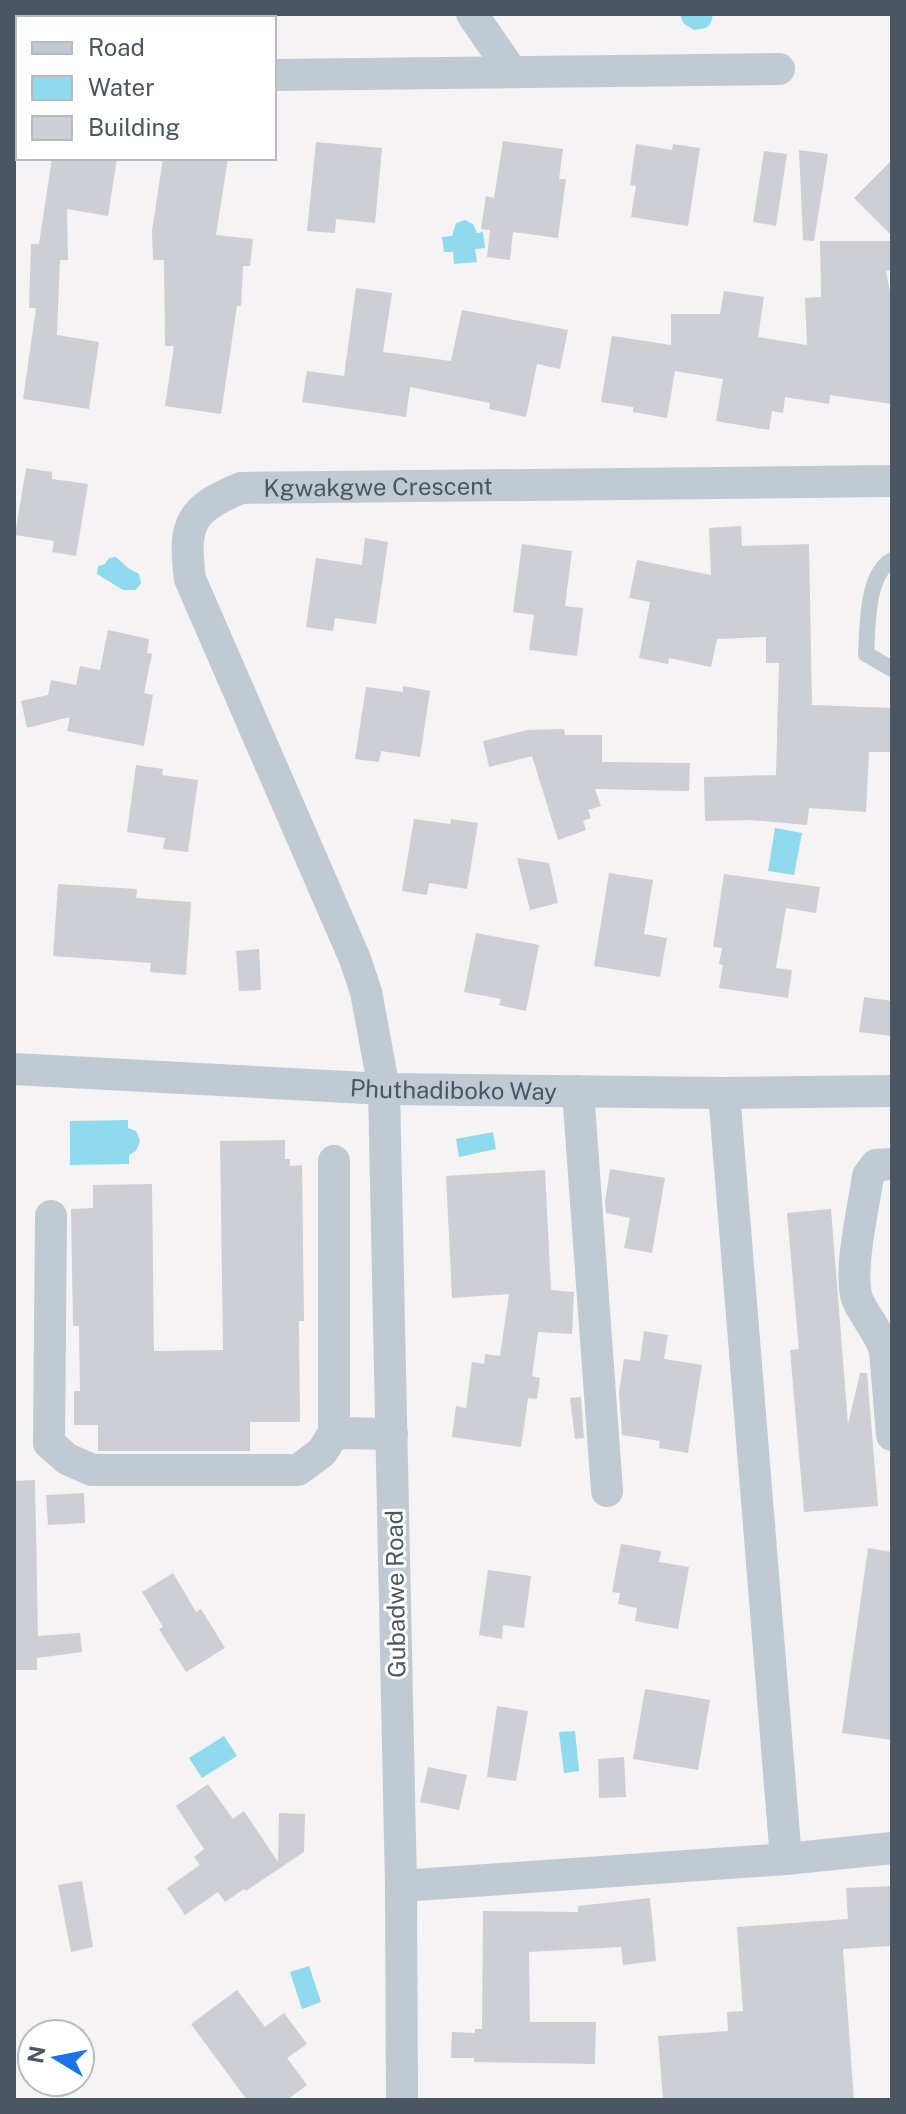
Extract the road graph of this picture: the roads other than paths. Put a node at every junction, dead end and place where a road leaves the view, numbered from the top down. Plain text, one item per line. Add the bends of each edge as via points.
1 (472, 14) edge
2 (779, 69) dead end
3 (511, 71) junction
4 (276, 75) edge
5 (892, 481) edge
6 (892, 560) edge
7 (892, 669) edge
8 (14, 1069) edge
9 (384, 1089) junction
10 (578, 1091) junction
11 (892, 1091) edge
12 (724, 1093) junction
13 (334, 1161) dead end
14 (892, 1164) edge
15 (51, 1216) dead end
16 (334, 1433) junction
17 (392, 1434) junction
18 (892, 1435) edge
19 (607, 1491) dead end
20 (892, 1848) edge
21 (786, 1859) junction
22 (401, 1886) junction
23 (402, 2100) edge

1 - 3 street
2 - 3 street
3 - 4 street
5 - 9 street, Kgwakgwe Crescent via 270,486 241,488 196,514 185,544 190,579 355,959
6 - 7 lane via 882,566 869,603 866,654
8 - 9 street, Phuthadiboko Way
9 - 10 street, Phuthadiboko Way
9 - 17 street, Gubadwe Road
10 - 12 street, Phuthadiboko Way
10 - 19 street
11 - 12 street, Phuthadiboko Way
12 - 21 street
13 - 16 street
14 - 18 street via 876,1165 868,1176 854,1275 858,1300 885,1350
15 - 16 street via 49,1443 67,1459 92,1470 298,1470 322,1452
16 - 17 street
17 - 22 street, Gubadwe Road
20 - 21 street
21 - 22 street
22 - 23 street, Gubadwe Road

